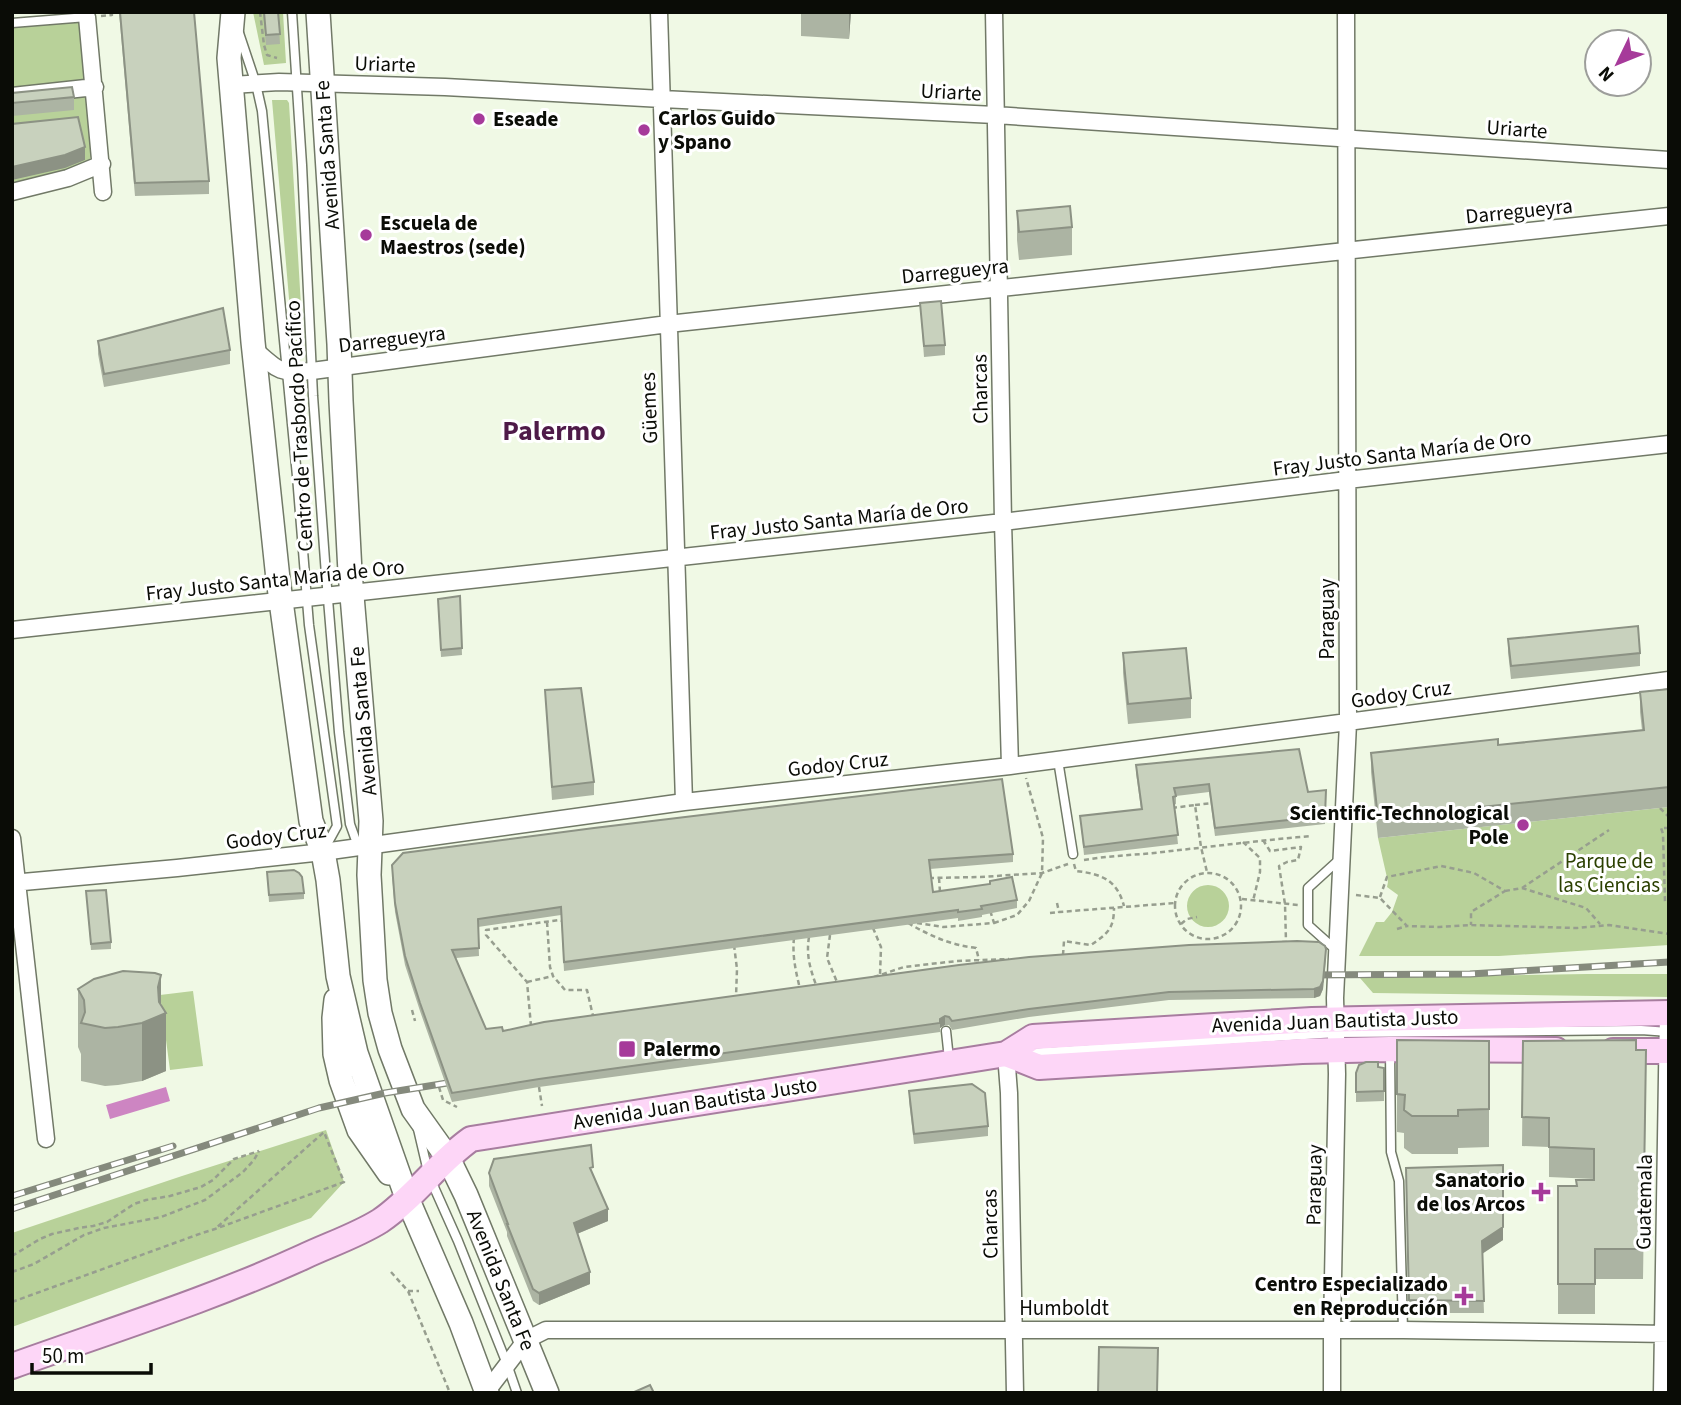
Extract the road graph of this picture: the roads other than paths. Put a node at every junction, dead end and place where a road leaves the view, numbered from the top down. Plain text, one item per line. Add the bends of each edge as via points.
1 (233, 12) edge
2 (292, 12) edge
3 (318, 12) edge
4 (659, 12) edge
5 (994, 12) edge
6 (1346, 12) edge
7 (88, 17) joint
8 (12, 23) edge
9 (296, 82) junction
10 (323, 83) junction
11 (256, 84) junction
12 (231, 85) junction
13 (94, 88) junction
14 (12, 96) edge
15 (662, 99) junction
16 (995, 115) junction
17 (98, 118) junction
18 (79, 120) edge
19 (1345, 138) junction
20 (1669, 160) edge
21 (102, 164) junction
22 (12, 192) edge
23 (103, 192) dead end
24 (1669, 216) edge
25 (1346, 251) junction
26 (999, 287) junction
27 (668, 324) junction
28 (254, 349) junction
29 (340, 367) junction
30 (312, 371) junction
31 (287, 372) junction
32 (1669, 444) edge
33 (1347, 480) junction
34 (1003, 522) junction
35 (675, 557) junction
36 (352, 592) junction
37 (327, 595) junction
38 (307, 597) junction
39 (280, 600) junction
40 (12, 630) edge
41 (1669, 680) edge
42 (1348, 723) junction
43 (1058, 760) junction
44 (1010, 766) junction
45 (684, 803) junction
46 (12, 838) edge
47 (364, 846) junction
48 (323, 852) junction
49 (1073, 855) dead end
50 (1343, 856) junction
51 (15, 883) edge
52 (1338, 952) junction
53 (1668, 1013) edge
54 (946, 1031) dead end
55 (1669, 1032) edge
56 (1336, 1034) junction
57 (1390, 1049) junction
58 (1669, 1051) edge
59 (1006, 1054) junction
60 (950, 1063) junction
61 (413, 1109) junction
62 (46, 1139) dead end
63 (448, 1158) junction
64 (429, 1176) junction
65 (407, 1198) junction
66 (1013, 1329) junction
67 (1332, 1330) junction
68 (1403, 1330) junction
69 (1665, 1334) edge
70 (526, 1340) junction
71 (507, 1364) junction
72 (12, 1366) edge
73 (486, 1392) edge
74 (517, 1393) edge
75 (547, 1393) edge
76 (1015, 1393) edge
77 (1332, 1393) edge
78 (1662, 1393) edge

1 - 11 lane, Centro de Trasbordo Pacífico
1 - 12 main road
2 - 9 lane, Centro de Trasbordo Pacífico
3 - 10 main road, Avenida Santa Fe
4 - 15 street, Güemes
5 - 16 street, Charcas
6 - 19 street, Paraguay
7 - 8 lane
7 - 13 street
9 - 10 street, Uriarte
9 - 11 street, Uriarte
9 - 30 lane, Centro de Trasbordo Pacífico
10 - 15 street, Uriarte
10 - 29 main road, Avenida Santa Fe
11 - 12 street, Uriarte
11 - 31 lane, Centro de Trasbordo Pacífico
12 - 28 main road
13 - 14 street
13 - 17 street
15 - 16 street, Uriarte
15 - 27 street, Güemes
16 - 19 street, Uriarte
16 - 26 street, Charcas
17 - 18 street
17 - 21 street
19 - 20 street, Uriarte
19 - 25 street, Paraguay
21 - 22 street
21 - 23 street
24 - 25 street, Darregueyra
25 - 26 street, Darregueyra
25 - 33 street, Paraguay
26 - 27 street, Darregueyra
26 - 34 street, Charcas
27 - 29 street, Darregueyra
27 - 35 street, Güemes
28 - 31 street via 273,367
28 - 39 main road
29 - 30 street, Darregueyra
29 - 36 main road, Avenida Santa Fe
30 - 31 street, Darregueyra
30 - 37 lane, Centro de Trasbordo Pacífico
31 - 38 lane, Centro de Trasbordo Pacífico
32 - 33 street, Fray Justo Santa María de Oro
33 - 34 street, Fray Justo Santa María de Oro
33 - 42 street, Paraguay
34 - 35 street, Fray Justo Santa María de Oro
34 - 44 street, Charcas
35 - 36 street, Fray Justo Santa María de Oro
35 - 45 street, Güemes
36 - 37 street, Fray Justo Santa María de Oro
36 - 47 main road, Avenida Santa Fe via 371,821
37 - 38 street, Fray Justo Santa María de Oro
37 - 47 lane, Centro de Trasbordo Pacífico via 350,824
38 - 39 street, Fray Justo Santa María de Oro
38 - 48 lane, Centro de Trasbordo Pacífico via 337,826
39 - 40 street, Fray Justo Santa María de Oro
39 - 48 main road via 311,821
41 - 42 street, Godoy Cruz
42 - 43 street, Godoy Cruz
42 - 50 street, Paraguay
43 - 44 street, Godoy Cruz
43 - 49 lane
44 - 45 street, Godoy Cruz
45 - 47 street, Godoy Cruz
46 - 51 street
47 - 48 street, Godoy Cruz
47 - 61 main road, Avenida Santa Fe via 380,1013
48 - 51 street, Godoy Cruz
48 - 65 main road via 338,976 356,1053
50 - 52 street, Paraguay
50 - 52 lane via 1308,888 1308,925
51 - 62 street
52 - 56 street, Paraguay
53 - 55 street, Guatemala
53 - 56 main road, Avenida Juan Bautista Justo
54 - 60 lane
55 - 56 lane
55 - 58 street, Guatemala
56 - 57 main road, Avenida Juan Bautista Justo
56 - 59 main road, Avenida Juan Bautista Justo via 1033,1037
56 - 67 street, Paraguay
57 - 58 main road, Avenida Juan Bautista Justo
57 - 68 lane via 1391,1153 1399,1181
58 - 69 street, Guatemala
59 - 60 main road, Avenida Juan Bautista Justo
59 - 66 street, Charcas
60 - 63 main road, Avenida Juan Bautista Justo via 471,1139
61 - 63 main road, Avenida Santa Fe
61 - 64 lane
63 - 64 main road, Avenida Juan Bautista Justo
63 - 70 main road, Avenida Santa Fe
64 - 65 main road, Avenida Juan Bautista Justo
64 - 71 lane
65 - 72 main road, Avenida Juan Bautista Justo via 380,1221 270,1272
65 - 73 main road
66 - 67 street, Humboldt
66 - 70 street, Humboldt via 546,1330
66 - 76 street, Charcas
67 - 68 street, Humboldt
67 - 77 street, Paraguay
68 - 69 street, Humboldt
69 - 78 street, Guatemala
70 - 71 street
70 - 75 main road, Avenida Santa Fe
71 - 73 street
71 - 74 lane

